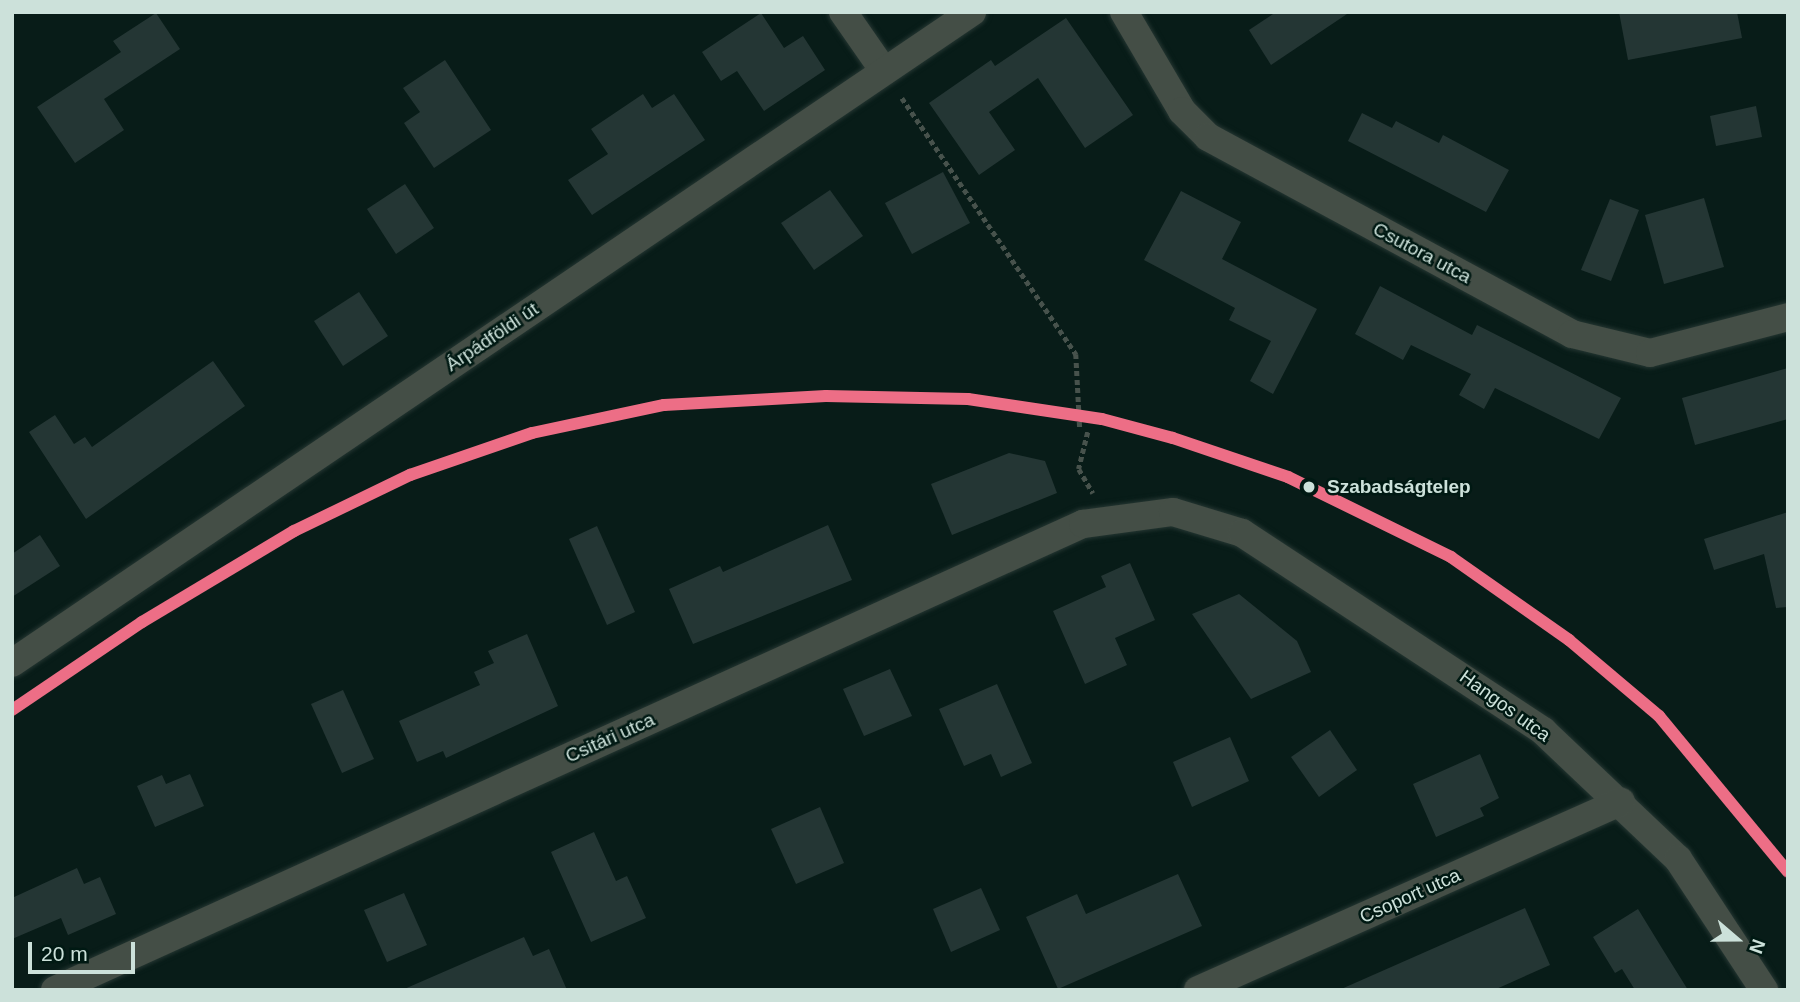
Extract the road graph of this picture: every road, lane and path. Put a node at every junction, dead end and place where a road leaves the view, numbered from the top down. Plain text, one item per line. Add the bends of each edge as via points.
1 (843, 12) edge
2 (972, 12) edge
3 (1124, 12) edge
4 (884, 71) junction
5 (1788, 317) edge
6 (1080, 430) dead end
7 (1088, 432) dead end
8 (1079, 469) dead end
9 (1173, 512) joint
10 (12, 663) edge
11 (1621, 802) junction
12 (55, 990) edge
13 (1198, 990) edge
14 (1764, 990) edge

1 - 4 street
2 - 4 street, Árpádföldi út
3 - 5 street, Csutora utca via 1182,111 1208,137 1573,334 1650,353
4 - 6 path via 1076,354
4 - 10 street, Árpádföldi út
7 - 8 path
9 - 11 street, Hangos utca via 1242,534 1461,674 1543,731
9 - 12 street, Csitári utca via 1083,524
11 - 13 street, Csoport utca
11 - 14 street, Hangos utca via 1678,859

